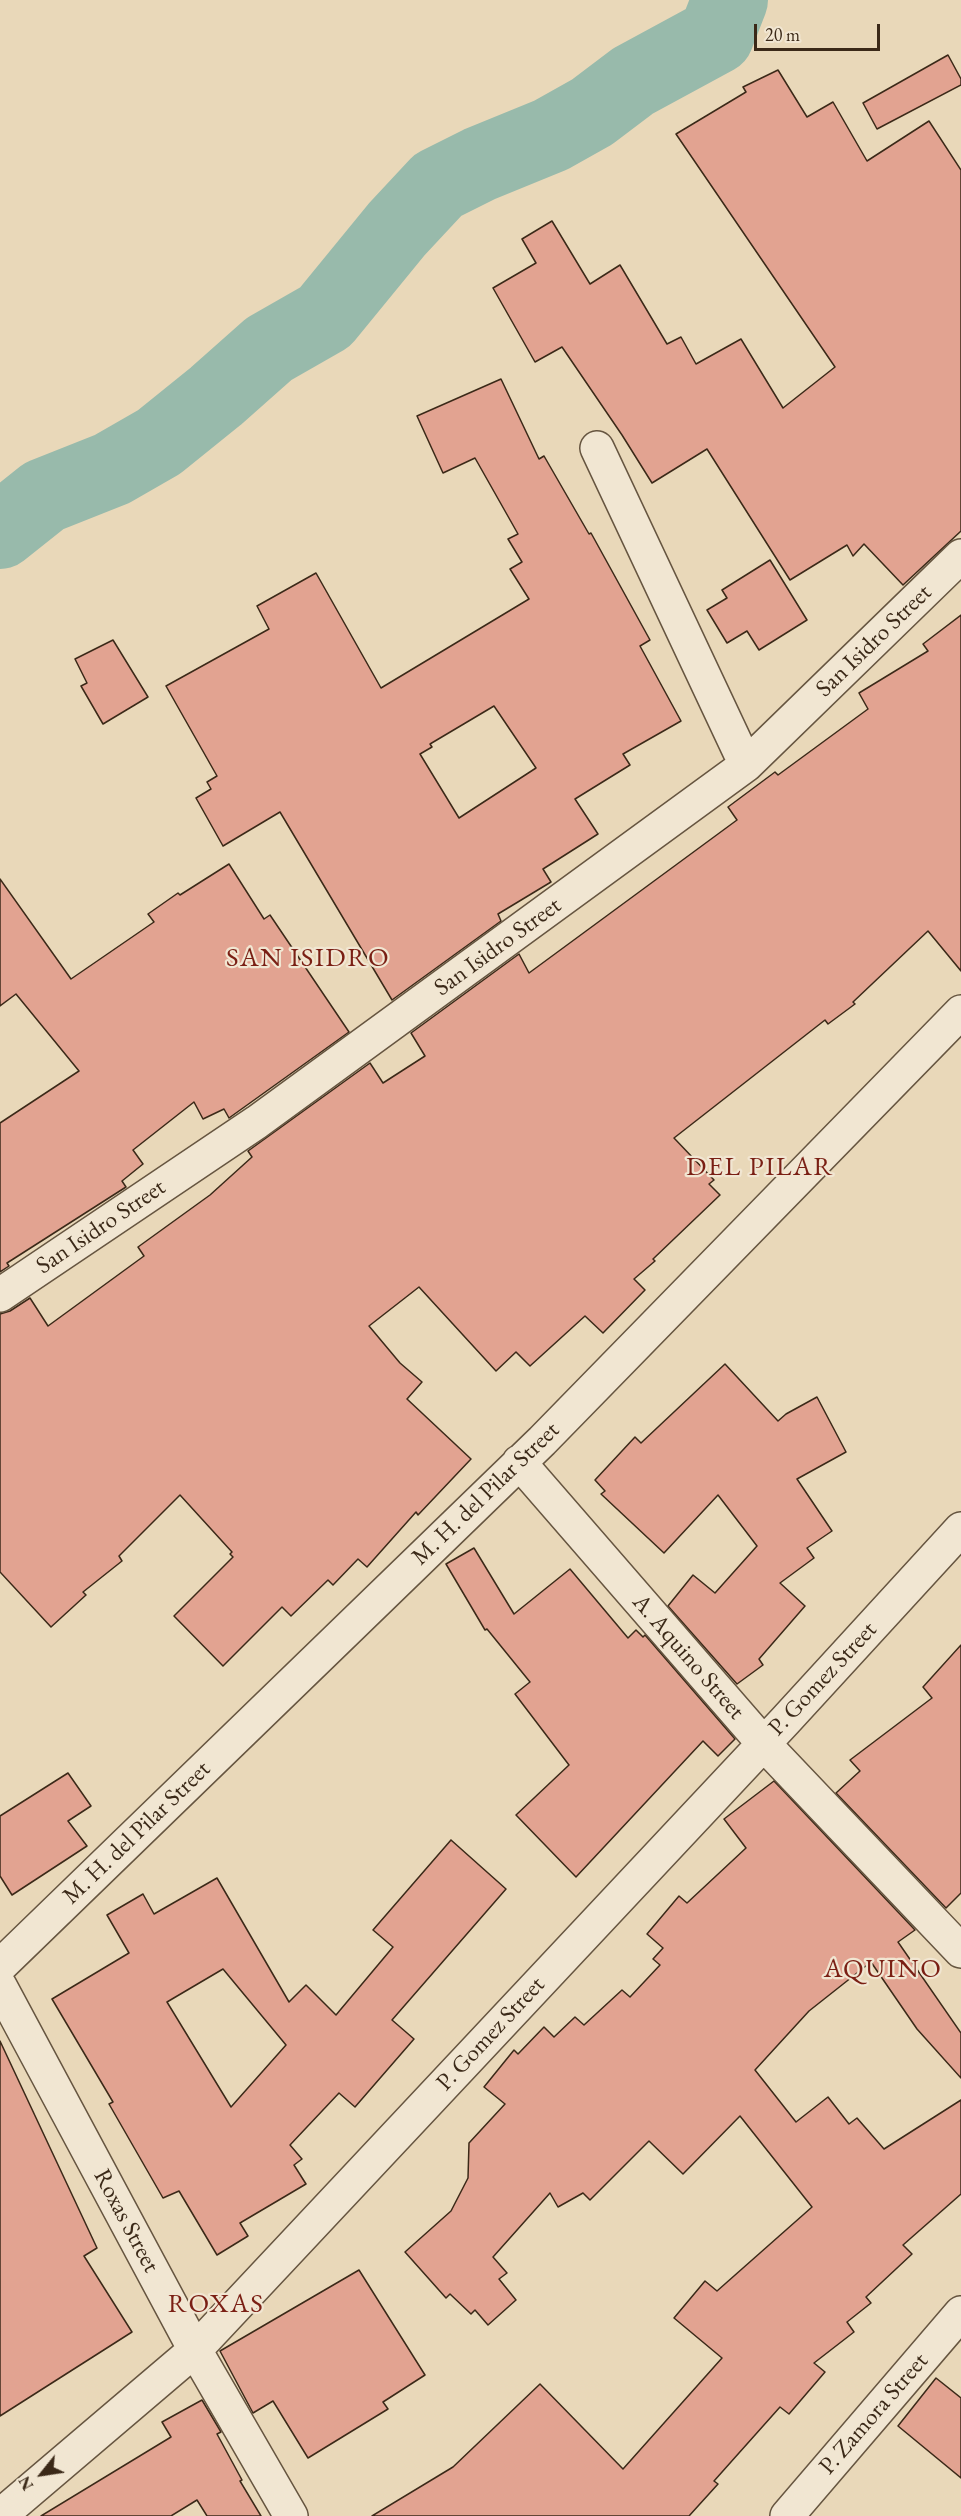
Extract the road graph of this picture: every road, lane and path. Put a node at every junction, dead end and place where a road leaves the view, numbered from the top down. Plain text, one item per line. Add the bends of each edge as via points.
1 (597, 448) dead end
2 (961, 556) edge
3 (746, 765) junction
4 (961, 1012) edge
5 (0, 1295) edge
6 (519, 1462) junction
7 (961, 1529) edge
8 (763, 1743) junction
9 (961, 1951) edge
10 (0, 1966) edge
11 (0, 1986) edge
12 (961, 2313) edge
13 (195, 2350) junction
14 (0, 2516) edge
15 (291, 2516) edge
16 (787, 2516) edge

1 - 3 street
2 - 3 street, San Isidro Street
3 - 5 street, San Isidro Street via 257,1122
4 - 6 street, M. H. del Pilar Street
6 - 8 street, A. Aquino Street
6 - 10 street, M. H. del Pilar Street
7 - 8 street, P. Gomez Street
8 - 9 street, A. Aquino Street
8 - 13 street, P. Gomez Street
11 - 13 street, Roxas Street
12 - 16 street, P. Zamora Street
13 - 14 street, P. Gomez Street
13 - 15 street, Roxas Street

